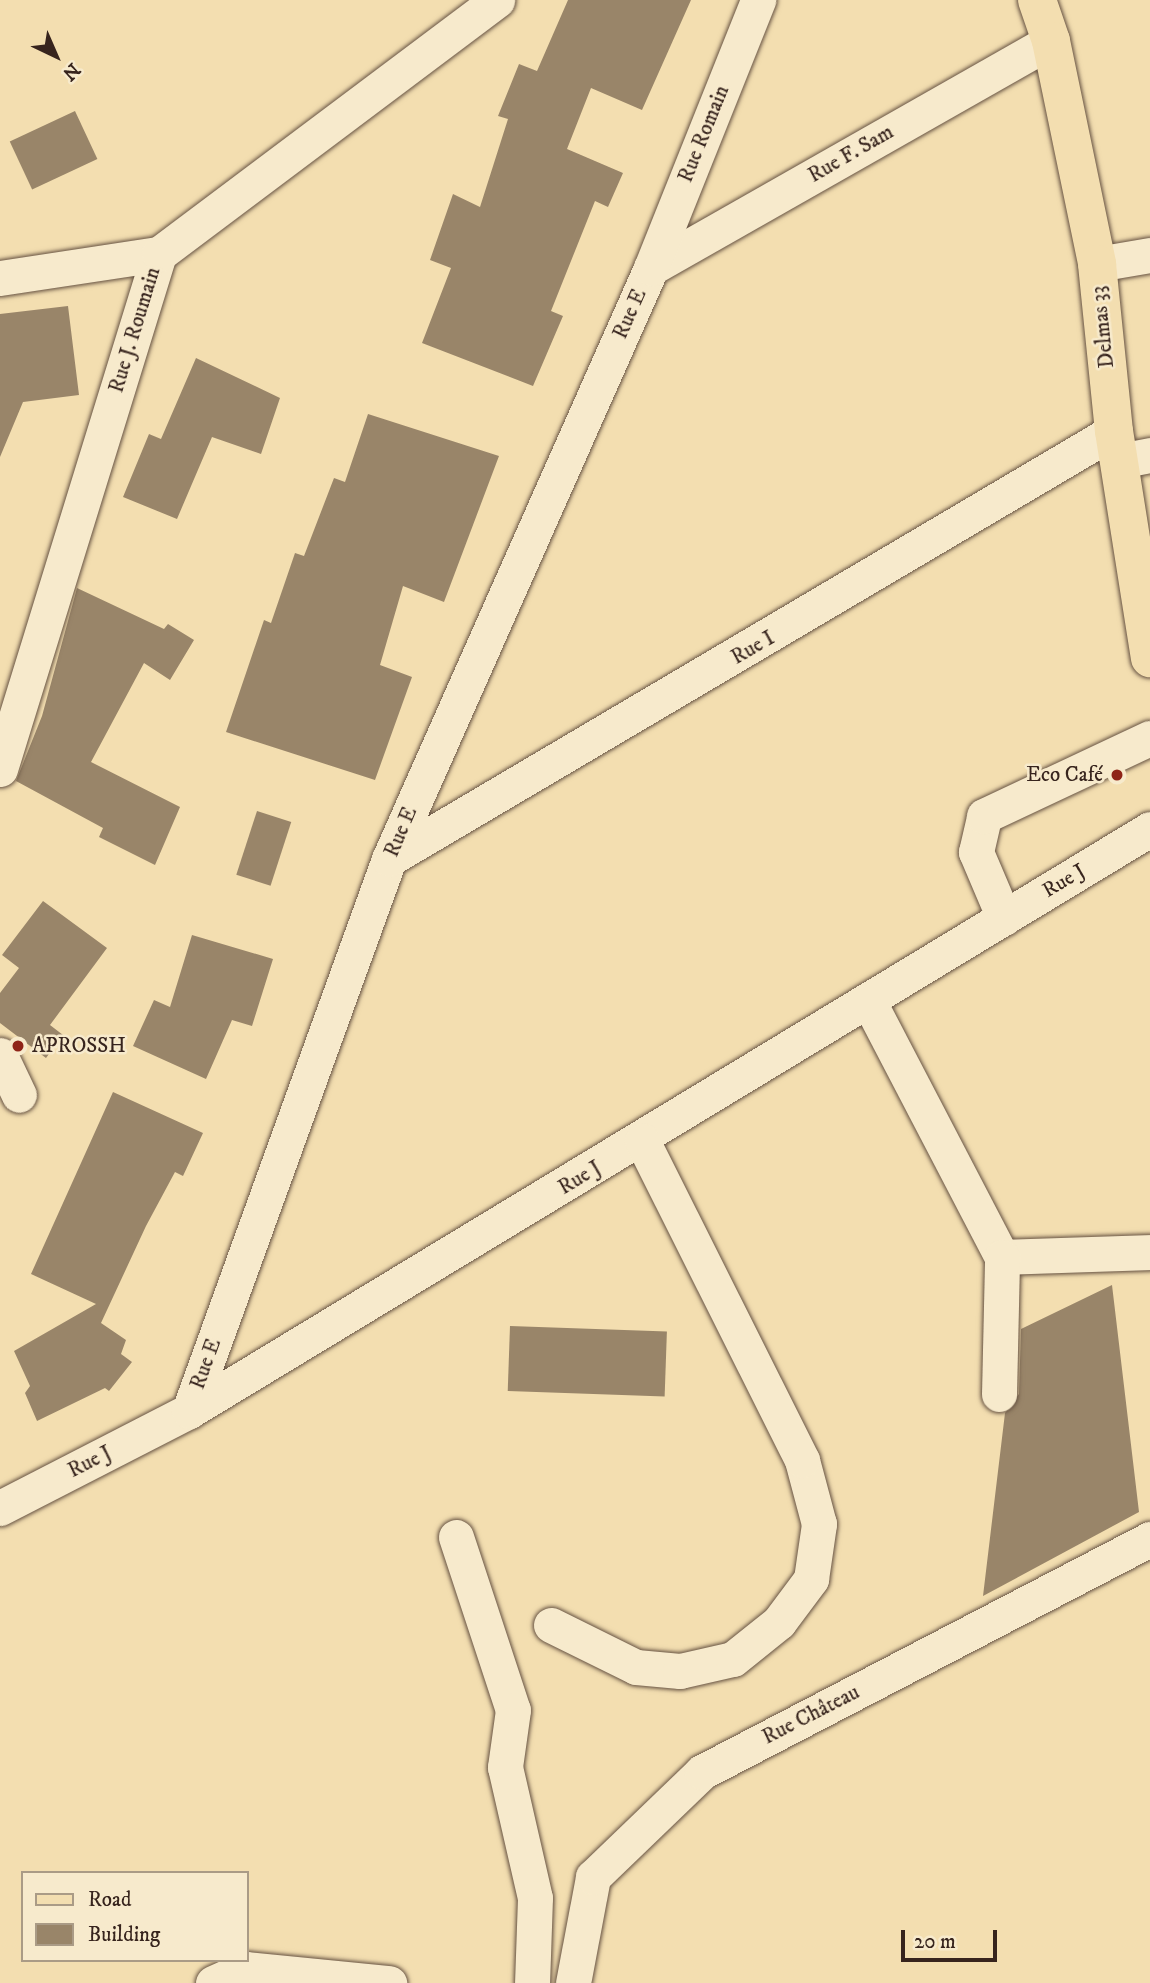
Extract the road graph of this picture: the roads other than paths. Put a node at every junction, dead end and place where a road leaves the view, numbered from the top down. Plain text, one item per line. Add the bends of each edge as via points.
1 (497, 0) edge
2 (758, 0) edge
3 (1037, 0) edge
4 (1051, 41) junction
5 (159, 254) junction
6 (1150, 254) edge
7 (1097, 264) junction
8 (651, 268) junction
9 (0, 278) edge
10 (1128, 449) edge
11 (1150, 658) edge
12 (1150, 738) edge
13 (0, 769) edge
14 (1150, 829) edge
15 (389, 859) junction
16 (1004, 918) junction
17 (868, 1000) junction
18 (0, 1055) edge
19 (19, 1096) dead end
20 (642, 1141) junction
21 (1150, 1252) edge
22 (1002, 1257) junction
23 (999, 1394) dead end
24 (189, 1412) junction
25 (0, 1508) edge
26 (456, 1537) dead end
27 (1150, 1539) edge
28 (551, 1625) dead end
29 (213, 1983) edge
30 (389, 1983) edge
31 (532, 1983) edge
32 (573, 1983) edge

1 - 5 street, Rue J. Roumain
2 - 8 street, Rue Romain
3 - 4 main road, Delmas 33
4 - 7 main road, Delmas 33
4 - 8 street, Rue F. Sam
5 - 9 street
5 - 13 street, Rue J. Roumain
6 - 7 street
7 - 10 main road, Delmas 33
8 - 15 street, Rue E
10 - 11 main road, Delmas 33
10 - 15 street, Rue I
12 - 16 street via 984,816 976,852
14 - 16 street, Rue J
15 - 24 street, Rue E
16 - 17 street, Rue J
17 - 20 street, Rue J
17 - 22 street
18 - 19 street
20 - 24 street, Rue J
20 - 28 street via 802,1460 819,1524 811,1579 779,1622 733,1659 680,1671 636,1667
21 - 22 street
22 - 23 street
24 - 25 street, Rue J
26 - 31 street via 513,1710 505,1767 535,1898
27 - 32 street, Rue Château via 702,1772 593,1878
29 - 30 street via 245,1969

